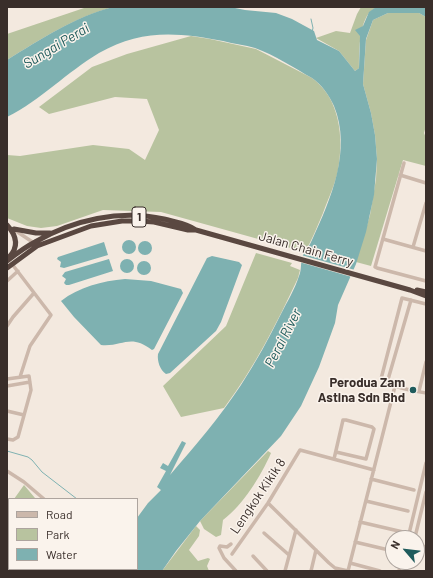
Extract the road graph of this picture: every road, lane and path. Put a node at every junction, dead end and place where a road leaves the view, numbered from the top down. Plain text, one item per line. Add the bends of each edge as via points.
1 (404, 163) dead end
2 (400, 175) junction
3 (426, 183) edge
4 (426, 203) edge
5 (425, 210) edge
6 (7, 225) edge
7 (14, 229) junction
8 (196, 230) junction
9 (52, 233) junction
10 (383, 239) junction
11 (35, 244) junction
12 (413, 247) junction
13 (426, 251) edge
14 (9, 261) edge
15 (7, 268) edge
16 (18, 271) junction
17 (7, 281) edge
18 (426, 281) edge
19 (410, 290) junction
20 (426, 292) edge
21 (34, 293) junction
22 (426, 296) edge
23 (411, 300) junction
24 (426, 304) edge
25 (7, 326) edge
26 (426, 362) edge
27 (20, 377) junction
28 (7, 379) edge
29 (30, 382) junction
30 (387, 383) junction
31 (7, 386) edge
32 (395, 386) junction
33 (419, 392) junction
34 (426, 393) edge
35 (7, 411) edge
36 (24, 415) junction
37 (7, 439) edge
38 (336, 452) junction
39 (334, 459) junction
40 (426, 463) edge
41 (425, 469) edge
42 (374, 470) junction
43 (7, 471) edge
44 (371, 479) junction
45 (414, 490) dead end
46 (426, 492) edge
47 (43, 498) edge
48 (366, 501) junction
49 (268, 503) junction
50 (408, 511) dead end
51 (360, 522) junction
52 (410, 528) joint
53 (296, 530) junction
54 (394, 530) edge
55 (264, 533) dead end
56 (355, 542) junction
57 (231, 544) dead end
58 (385, 549) edge
59 (316, 550) junction
60 (232, 554) dead end
61 (289, 555) junction
62 (253, 556) dead end
63 (350, 563) junction
64 (340, 570) edge
65 (236, 571) edge
66 (268, 571) edge
67 (285, 571) edge
68 (311, 571) edge
69 (348, 571) edge
70 (380, 571) edge

1 - 2 street
2 - 3 street
2 - 10 street
4 - 5 street
5 - 12 street
6 - 7 street
6 - 14 highway via 14,232 16,242
7 - 9 highway
7 - 11 street
8 - 9 highway, Jalan Chain Ferry / 1 via 189,225 154,217 120,216 92,219
8 - 11 highway, Jalan Chain Ferry / 1 via 154,222 122,221 91,226
8 - 19 highway, Jalan Chain Ferry / 1
9 - 11 highway, Jalan Chain Ferry / 1
10 - 12 street
10 - 18 street via 375,266 377,268
11 - 14 highway, Jalan Chain Ferry / 1
12 - 13 street
14 - 15 highway, Jalan Chain Ferry / 1
14 - 16 street
16 - 17 street
16 - 21 street
19 - 20 highway, Jalan Chain Ferry / 1
19 - 22 highway, Jalan Chain Ferry / 1
21 - 25 street
21 - 27 street via 51,315 30,346
23 - 24 street
23 - 30 street
23 - 30 street via 402,298 381,379
26 - 33 street
27 - 28 street
27 - 29 street via 29,376
29 - 31 street
29 - 36 street via 31,390
30 - 32 street
32 - 33 street
32 - 42 street
33 - 34 street
35 - 36 street
36 - 37 street via 16,439
38 - 38 street via 366,459 374,429 343,420
38 - 39 street
39 - 42 street
39 - 49 street, Lengkok Kikik 8 via 300,450
40 - 41 street
41 - 52 street
42 - 44 street
43 - 47 street via 25,482
44 - 45 street
44 - 48 street
46 - 52 street via 416,531
48 - 50 street
48 - 51 street
49 - 53 street
49 - 60 street, Lengkok Kikik 8
51 - 54 street
51 - 56 street
53 - 59 street
53 - 61 street
55 - 61 street
56 - 58 street
56 - 63 street
57 - 65 street via 219,548
59 - 64 street
59 - 68 street
61 - 67 street
62 - 66 street
63 - 69 street
63 - 70 street
64 - 69 street

